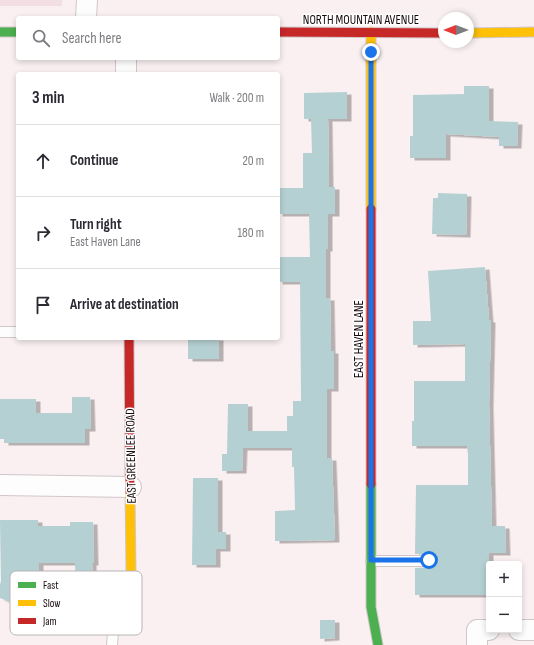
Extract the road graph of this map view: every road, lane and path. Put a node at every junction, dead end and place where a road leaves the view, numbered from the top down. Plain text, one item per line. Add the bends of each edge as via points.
1 (87, 0) edge
2 (86, 16) edge
3 (0, 32) edge
4 (16, 32) edge
5 (280, 32) edge
6 (370, 32) junction
7 (534, 32) edge
8 (438, 33) edge
9 (474, 33) edge
10 (126, 60) edge
11 (126, 72) edge
12 (0, 332) edge
13 (16, 332) edge
14 (129, 340) edge
15 (0, 485) edge
16 (131, 487) junction
17 (371, 560) junction
18 (429, 560) dead end
19 (131, 571) edge
20 (522, 630) edge
21 (534, 630) edge
22 (113, 635) edge
23 (112, 645) edge
24 (378, 645) edge

1 - 2 street
3 - 4 street
5 - 6 street, NORTH MOUNTAIN AVENUE
6 - 8 street, NORTH MOUNTAIN AVENUE
6 - 17 street, EAST HAVEN LANE
7 - 9 street
10 - 11 street
12 - 13 lane
14 - 16 street, EAST GREENLEE ROAD
15 - 16 street
16 - 19 street, EAST GREENLEE ROAD
17 - 18 lane
17 - 24 street, EAST HAVEN LANE via 372,607
20 - 21 street
22 - 23 lane

